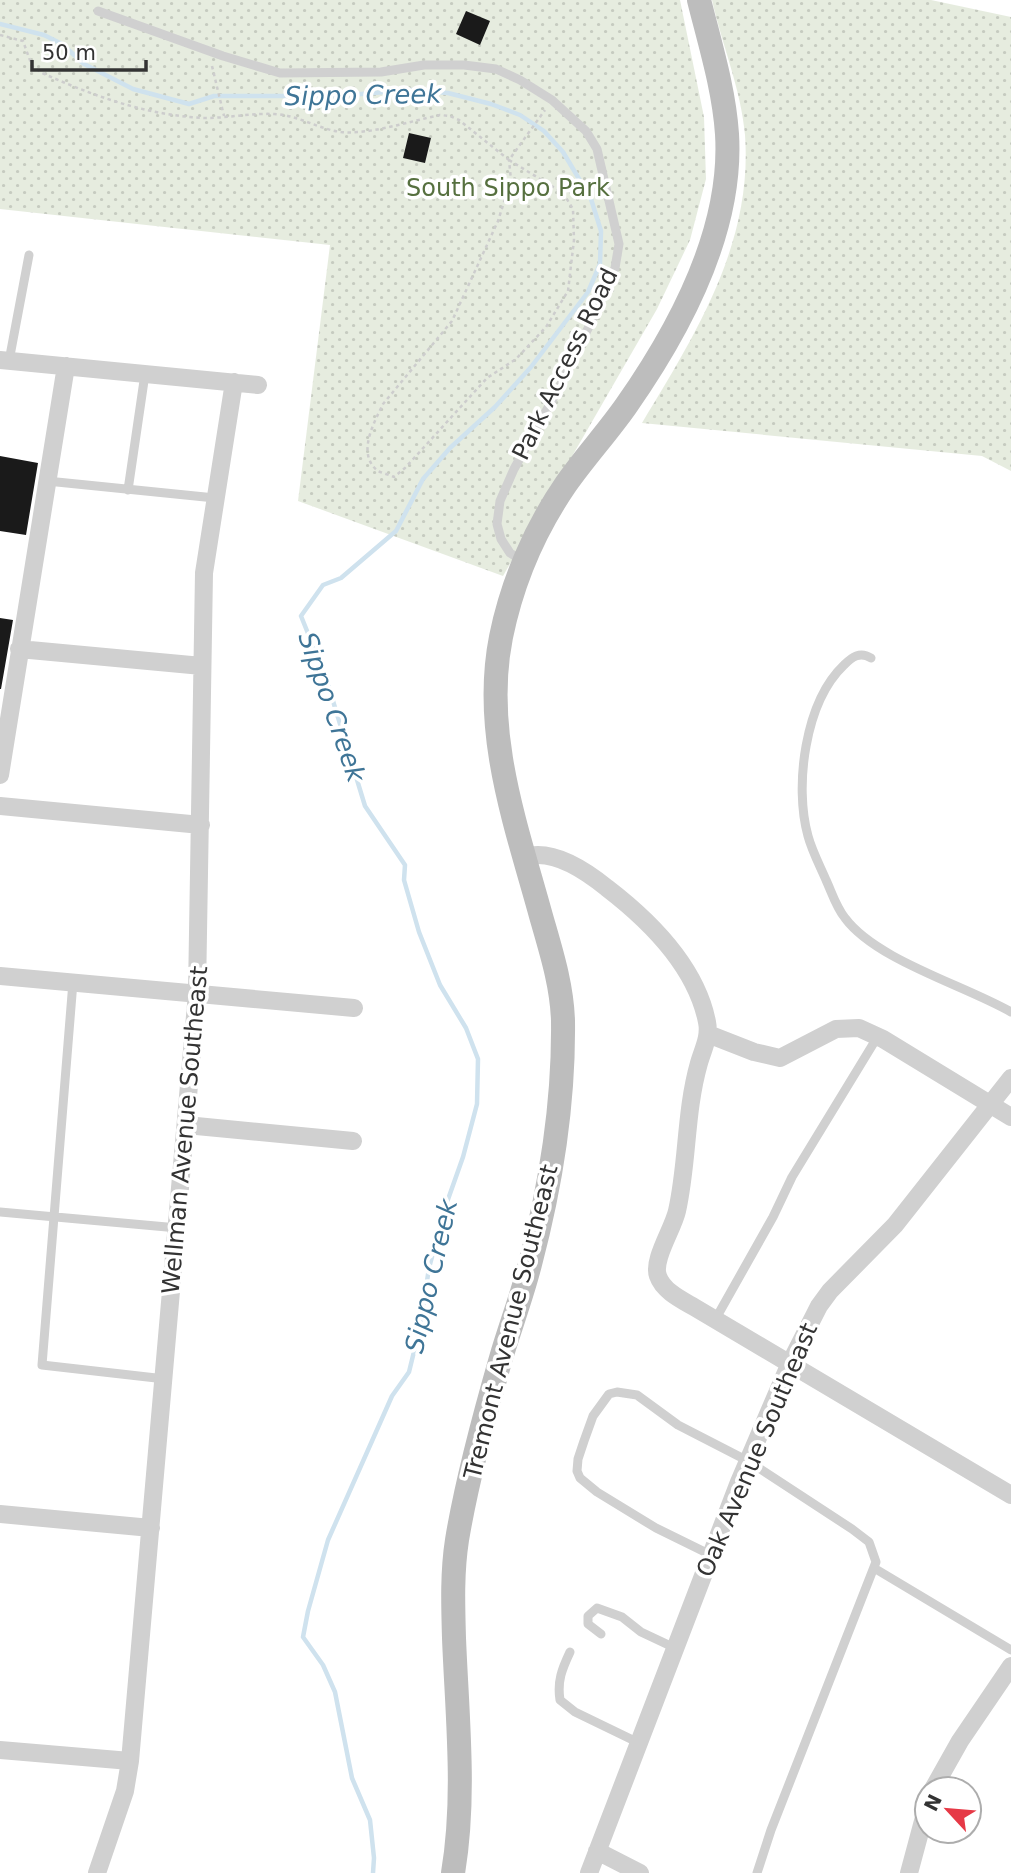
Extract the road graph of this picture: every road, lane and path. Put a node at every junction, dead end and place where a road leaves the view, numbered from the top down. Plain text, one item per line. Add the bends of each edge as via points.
1 (699, 0) edge
2 (98, 11) dead end
3 (0, 35) edge
4 (210, 60) dead end
5 (541, 114) dead end
6 (223, 116) junction
7 (509, 160) junction
8 (29, 256) dead end
9 (4, 361) edge
10 (66, 366) junction
11 (145, 374) junction
12 (234, 382) junction
13 (258, 385) dead end
14 (47, 481) junction
15 (128, 489) junction
16 (215, 498) junction
17 (525, 562) junction
18 (19, 649) junction
19 (871, 658) dead end
20 (202, 666) junction
21 (0, 775) edge
22 (0, 806) edge
23 (201, 825) junction
24 (525, 857) junction
25 (0, 976) edge
26 (73, 982) junction
27 (197, 993) junction
28 (354, 1009) dead end
29 (1011, 1012) edge
30 (708, 1034) junction
31 (878, 1036) junction
32 (1011, 1078) edge
33 (990, 1105) junction
34 (1011, 1117) edge
35 (186, 1125) junction
36 (353, 1141) dead end
37 (0, 1212) edge
38 (54, 1217) junction
39 (177, 1228) junction
40 (715, 1320) junction
41 (790, 1363) junction
42 (165, 1378) junction
43 (748, 1461) junction
44 (1011, 1495) edge
45 (0, 1514) edge
46 (151, 1528) junction
47 (711, 1555) junction
48 (874, 1568) junction
49 (601, 1633) dead end
50 (675, 1648) junction
51 (1011, 1650) edge
52 (570, 1652) dead end
53 (1011, 1666) edge
54 (639, 1743) junction
55 (0, 1750) edge
56 (130, 1761) junction
57 (941, 1775) edge
58 (917, 1845) edge
59 (597, 1851) junction
60 (97, 1873) edge
61 (453, 1873) edge
62 (589, 1873) edge
63 (640, 1873) edge
64 (757, 1873) edge
65 (909, 1873) edge

1 - 17 street, Tremont Avenue Southeast via 727,138 718,226 660,353 567,483
2 - 17 lane, Park Access Road via 280,73 381,72 424,65 496,69 552,100 586,131 597,149 619,244 615,268 597,310 500,501 497,524 501,539 510,553
3 - 6 path via 23,41 32,66 78,89 160,112
4 - 6 path
5 - 7 path
6 - 7 path via 294,116 339,131 362,132 450,116
7 - 7 path via 563,193 573,209 568,291 546,327 516,359 486,378 394,477 378,470 369,457 367,441 383,404 452,321 474,279 511,180
8 - 9 lane
9 - 10 street
10 - 11 street
10 - 14 street
11 - 12 street
11 - 15 lane
12 - 13 street
12 - 16 street, Wellman Avenue Southeast
14 - 15 lane
14 - 18 street
15 - 16 lane
16 - 20 street, Wellman Avenue Southeast via 204,573
17 - 24 street, Tremont Avenue Southeast via 505,621 495,680 501,761
18 - 20 street
18 - 21 street
19 - 29 lane via 857,655 838,671 811,719 804,810 812,848 840,911 864,939
20 - 23 street, Wellman Avenue Southeast
22 - 23 street
23 - 27 street, Wellman Avenue Southeast
24 - 30 street via 547,856 572,865 647,922 687,973 707,1020
24 - 61 street, Tremont Avenue Southeast via 559,983 562,1081 558,1127 530,1264 489,1404 456,1547 453,1589 459,1795
25 - 26 street
26 - 27 street
26 - 38 lane
27 - 28 street
27 - 35 street, Wellman Avenue Southeast
30 - 31 street via 774,1058 844,1027
30 - 40 street via 690,1100 677,1210 659,1257 658,1277 674,1295
31 - 33 street
31 - 40 lane via 792,1177
32 - 33 street, Oak Avenue Southeast
33 - 34 street
33 - 41 street, Oak Avenue Southeast via 895,1225 830,1291
35 - 36 street
35 - 39 street, Wellman Avenue Southeast
37 - 38 lane
38 - 39 lane
38 - 42 lane via 42,1365
39 - 42 street, Wellman Avenue Southeast
40 - 41 street
41 - 43 street, Oak Avenue Southeast
41 - 44 street
42 - 46 street, Wellman Avenue Southeast
43 - 47 street, Oak Avenue Southeast
43 - 47 lane via 695,1435 648,1401 628,1393 609,1394 588,1429 577,1471 586,1485
43 - 48 lane via 869,1542
45 - 46 street
46 - 56 street, Wellman Avenue Southeast
47 - 50 street, Oak Avenue Southeast
48 - 51 lane
48 - 64 lane
49 - 50 lane via 588,1624 588,1616 597,1608
50 - 54 street, Oak Avenue Southeast
52 - 54 lane via 560,1675 560,1700
53 - 57 street
54 - 59 street, Oak Avenue Southeast
55 - 56 street
56 - 60 street, Wellman Avenue Southeast via 125,1791
58 - 65 street
59 - 62 street, Oak Avenue Southeast
59 - 63 street

